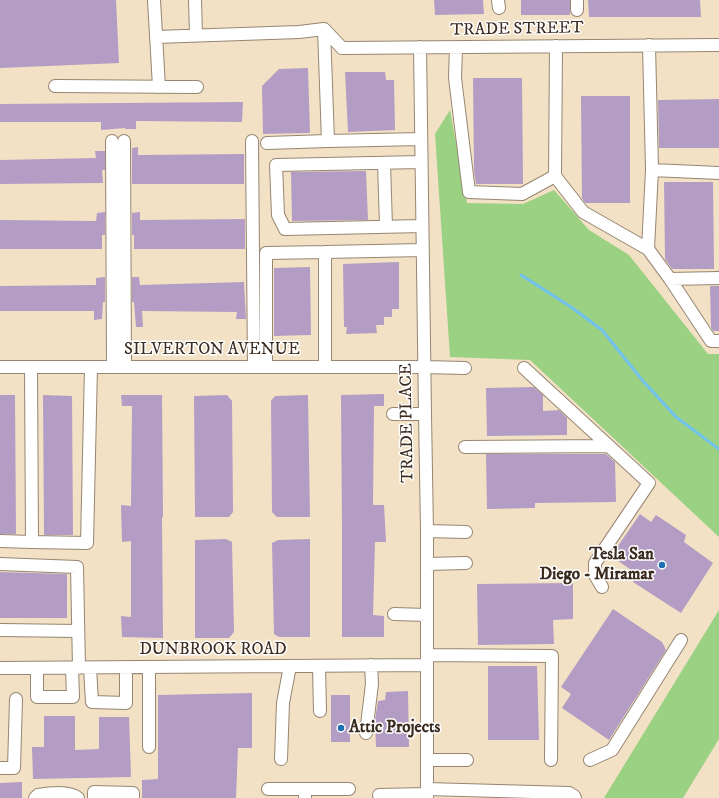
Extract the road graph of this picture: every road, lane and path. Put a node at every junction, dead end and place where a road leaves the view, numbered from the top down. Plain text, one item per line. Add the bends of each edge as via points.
1 (154, 0) edge
2 (196, 0) edge
3 (324, 28) junction
4 (196, 35) junction
5 (156, 37) junction
6 (649, 45) junction
7 (719, 45) edge
8 (556, 46) junction
9 (420, 47) junction
10 (456, 47) junction
11 (55, 86) dead end
12 (159, 87) junction
13 (197, 87) dead end
14 (421, 139) junction
15 (118, 141) dead end
16 (252, 141) dead end
17 (328, 141) junction
18 (267, 143) dead end
19 (384, 162) junction
20 (421, 162) junction
21 (652, 170) junction
22 (719, 173) edge
23 (555, 176) junction
24 (422, 226) junction
25 (386, 227) junction
26 (648, 249) junction
27 (423, 250) junction
28 (326, 252) junction
29 (719, 278) edge
30 (670, 279) junction
31 (719, 341) edge
32 (0, 367) edge
33 (31, 367) junction
34 (91, 367) junction
35 (119, 367) junction
36 (260, 367) junction
37 (325, 367) junction
38 (424, 367) junction
39 (465, 368) dead end
40 (524, 368) dead end
41 (393, 414) dead end
42 (425, 414) junction
43 (465, 446) dead end
44 (609, 446) junction
45 (427, 531) junction
46 (466, 532) dead end
47 (0, 541) edge
48 (32, 542) junction
49 (466, 563) dead end
50 (0, 564) edge
51 (427, 564) junction
52 (602, 587) dead end
53 (394, 614) dead end
54 (427, 615) junction
55 (0, 630) edge
56 (78, 631) junction
57 (681, 640) dead end
58 (427, 660) junction
59 (371, 665) junction
60 (290, 666) junction
61 (318, 666) junction
62 (126, 667) junction
63 (149, 667) junction
64 (0, 668) edge
65 (37, 668) junction
66 (80, 668) junction
67 (16, 699) dead end
68 (320, 711) dead end
69 (366, 733) dead end
70 (150, 747) dead end
71 (281, 759) dead end
72 (427, 760) junction
73 (467, 760) dead end
74 (551, 760) dead end
75 (590, 760) dead end
76 (0, 768) edge
77 (268, 789) dead end
78 (349, 789) dead end
79 (304, 794) edge
80 (427, 794) edge
81 (379, 795) dead end
82 (35, 798) edge
83 (78, 798) edge
84 (94, 798) edge
85 (133, 798) edge
86 (575, 798) edge

1 - 5 street
2 - 4 street
3 - 4 street via 299,32
3 - 9 street, TRADE STREET via 342,48
3 - 17 street
4 - 5 street
5 - 12 street
6 - 7 street, TRADE STREET
6 - 8 street, TRADE STREET
6 - 21 street
8 - 10 street, TRADE STREET
8 - 23 street
9 - 10 street, TRADE STREET
9 - 14 street, TRADE PLACE
10 - 23 street via 455,78 469,192 522,194
11 - 12 street
12 - 13 street
14 - 17 street
14 - 20 street, TRADE PLACE
15 - 35 street
16 - 36 street
17 - 18 street
19 - 20 street
19 - 25 street
19 - 25 street via 276,165 278,215 285,229
20 - 24 street, TRADE PLACE
21 - 22 street
21 - 26 street
23 - 26 street via 583,212
24 - 25 street
24 - 27 street, TRADE PLACE
26 - 30 street
27 - 28 street
27 - 38 street, TRADE PLACE
28 - 36 street via 266,253
28 - 37 street
29 - 30 street
30 - 31 street via 711,341
32 - 33 street, SILVERTON AVENUE
33 - 34 street, SILVERTON AVENUE
33 - 48 street
34 - 35 street, SILVERTON AVENUE
34 - 48 street via 87,543
35 - 36 street, SILVERTON AVENUE
36 - 37 street, SILVERTON AVENUE
37 - 38 street, SILVERTON AVENUE
38 - 39 street, SILVERTON AVENUE
38 - 42 street, TRADE PLACE
40 - 44 street
41 - 42 street
42 - 45 street, TRADE PLACE
43 - 44 street
44 - 52 street via 649,483 595,563 595,575
45 - 46 street
45 - 51 street, TRADE PLACE
47 - 48 street
49 - 51 street
50 - 56 street via 77,567
51 - 54 street, TRADE PLACE
53 - 54 street
54 - 58 street, TRADE PLACE
55 - 56 street
56 - 66 street
57 - 75 street via 612,750
58 - 59 street, DUNBROOK ROAD
58 - 72 street, TRADE PLACE
58 - 74 street, DUNBROOK ROAD via 552,656
59 - 61 street, DUNBROOK ROAD
59 - 69 street via 372,684
60 - 61 street, DUNBROOK ROAD
60 - 63 street, DUNBROOK ROAD
60 - 71 street via 283,703
61 - 68 street
62 - 63 street, DUNBROOK ROAD
62 - 66 street, DUNBROOK ROAD
62 - 66 street via 126,703 92,702
63 - 70 street
64 - 65 street, DUNBROOK ROAD
65 - 66 street, DUNBROOK ROAD
65 - 66 street via 38,697 73,697
67 - 76 street via 14,768
72 - 73 street
72 - 80 street, TRADE PLACE
77 - 79 street
78 - 79 street
80 - 81 street
80 - 86 street via 569,793
82 - 83 street via 38,795 54,793 75,795
84 - 85 street via 94,792 133,793

